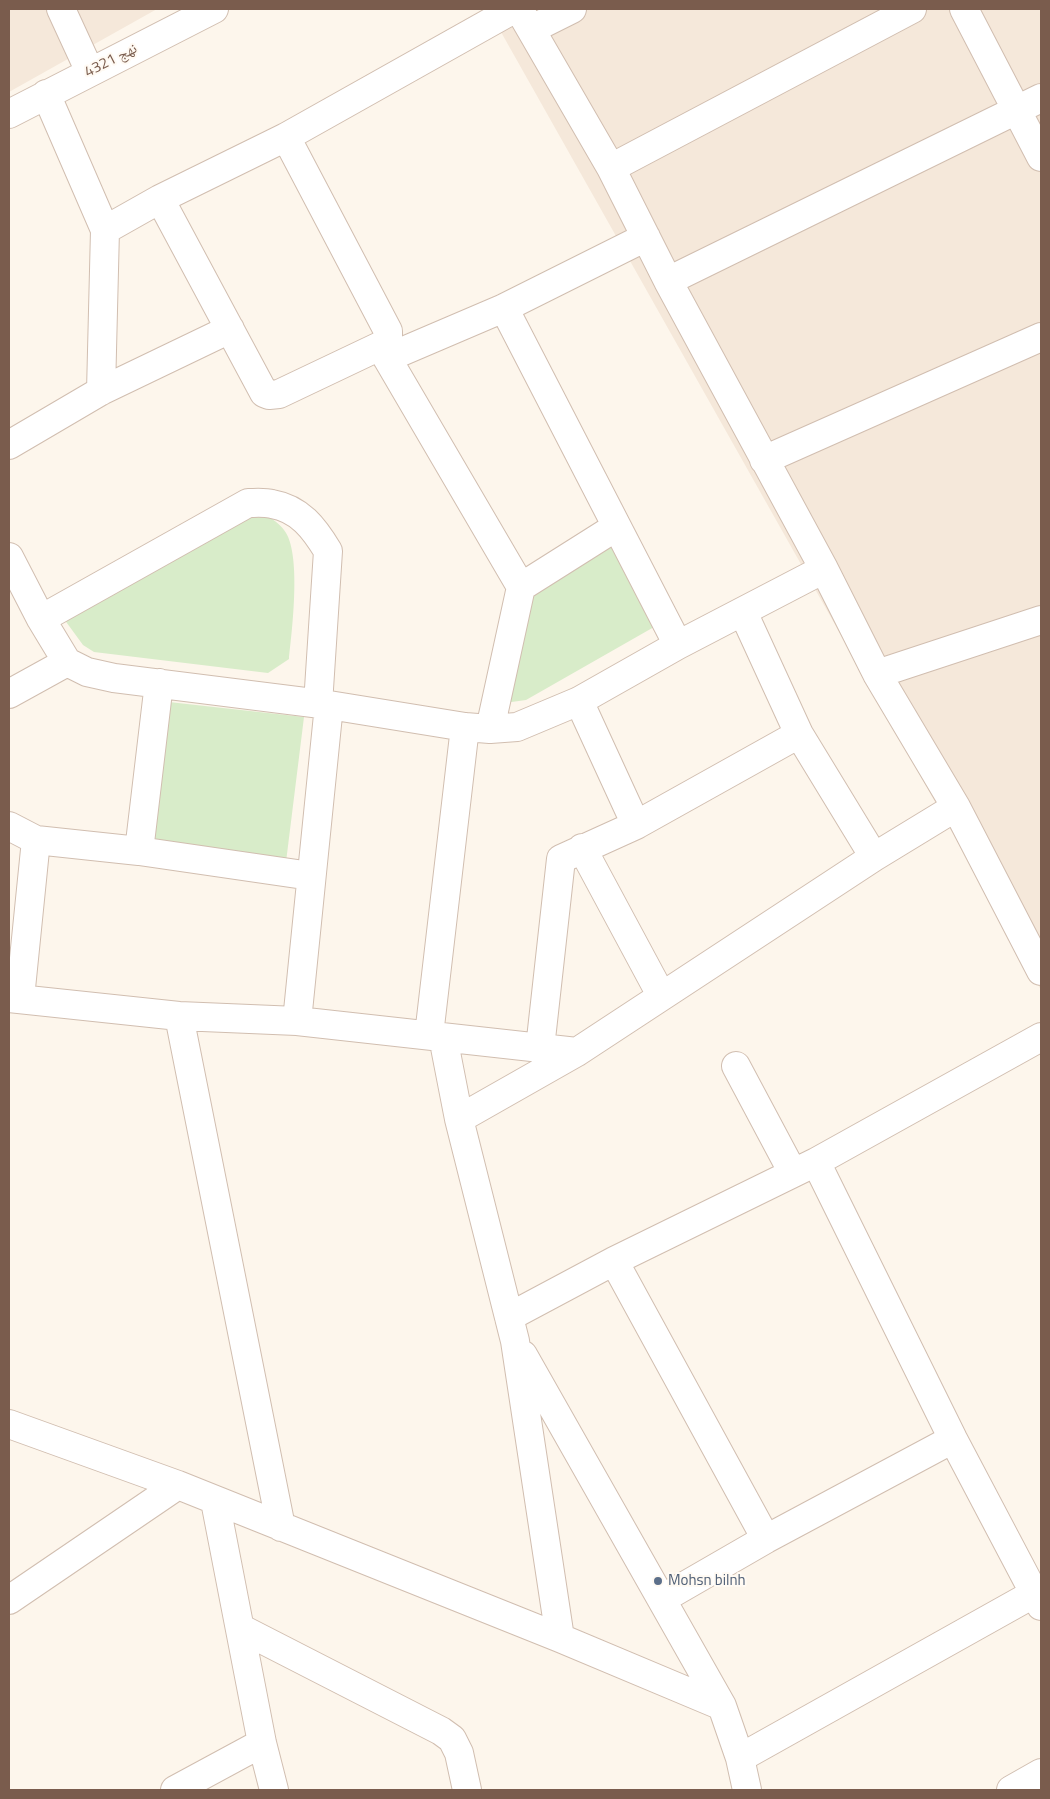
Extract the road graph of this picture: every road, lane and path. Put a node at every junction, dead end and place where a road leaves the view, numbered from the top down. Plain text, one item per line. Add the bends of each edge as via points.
1 (61, 9) edge
2 (214, 9) edge
3 (514, 9) edge
4 (572, 9) edge
5 (912, 9) edge
6 (964, 9) edge
7 (526, 19) edge
8 (90, 72) junction
9 (46, 94) junction
10 (1029, 104) edge
11 (9, 114) edge
12 (286, 137) junction
13 (1041, 157) edge
14 (611, 168) junction
15 (160, 199) junction
16 (104, 230) junction
17 (646, 237) junction
18 (668, 281) junction
19 (504, 308) junction
20 (230, 330) junction
21 (1041, 337) edge
22 (384, 352) junction
23 (101, 391) junction
24 (9, 445) edge
25 (764, 460) junction
26 (616, 527) junction
27 (9, 557) edge
28 (824, 569) junction
29 (521, 587) junction
30 (743, 612) junction
31 (41, 619) junction
32 (1041, 620) edge
33 (678, 645) junction
34 (67, 662) junction
35 (877, 674) junction
36 (159, 683) junction
37 (9, 694) edge
38 (579, 701) junction
39 (324, 705) junction
40 (477, 728) junction
41 (799, 734) junction
42 (956, 807) junction
43 (636, 825) junction
44 (9, 826) edge
45 (36, 840) junction
46 (582, 848) junction
47 (139, 851) junction
48 (874, 857) junction
49 (311, 876) junction
50 (1041, 971) edge
51 (661, 995) junction
52 (14, 998) edge
53 (179, 1016) junction
54 (297, 1021) junction
55 (436, 1036) junction
56 (1041, 1037) edge
57 (540, 1048) junction
58 (577, 1052) junction
59 (736, 1066) dead end
60 (459, 1119) junction
61 (804, 1167) junction
62 (614, 1261) junction
63 (512, 1329) junction
64 (9, 1424) edge
65 (953, 1439) junction
66 (178, 1485) junction
67 (215, 1501) junction
68 (281, 1527) junction
69 (766, 1539) junction
70 (662, 1599) junction
71 (9, 1600) edge
72 (1038, 1600) edge
73 (240, 1628) junction
74 (560, 1638) junction
75 (722, 1706) junction
76 (262, 1743) junction
77 (740, 1758) junction
78 (1041, 1773) edge
79 (175, 1790) edge
80 (274, 1790) edge
81 (467, 1790) edge
82 (747, 1790) edge
83 (1011, 1790) edge

1 - 8 street
2 - 8 street, نهج 4321
3 - 12 street
4 - 7 street
5 - 14 street
6 - 10 street
7 - 14 street
8 - 9 street, نهج 4321
9 - 11 street, نهج 4321
9 - 16 street
10 - 13 street
10 - 18 street
12 - 15 street
12 - 22 street via 388,330
14 - 17 street
15 - 16 street
15 - 20 street
16 - 23 street
17 - 18 street
17 - 19 street
18 - 25 street
19 - 22 street
19 - 26 street
20 - 22 street via 264,393 274,396
20 - 23 street
21 - 25 street
22 - 29 street
23 - 24 street
25 - 28 street
26 - 29 street
26 - 33 street
27 - 31 street
28 - 30 street
28 - 35 street
29 - 40 street
30 - 33 street
30 - 41 street
31 - 34 street
31 - 39 street via 248,503 272,504 297,514 316,530 328,551
32 - 35 street
33 - 38 street
34 - 36 street via 87,672
34 - 37 street
35 - 42 street
36 - 39 street
36 - 47 street
38 - 40 street via 517,727
38 - 43 street
39 - 40 street
39 - 49 street
40 - 55 street
41 - 43 street
41 - 48 street
42 - 48 street
42 - 50 street
43 - 46 street
44 - 45 street
45 - 47 street
45 - 52 street
46 - 51 street
46 - 57 street via 560,859
47 - 49 street
48 - 51 street
49 - 54 street
51 - 58 street
52 - 53 street
53 - 54 street
53 - 68 street
54 - 55 street
55 - 57 street
55 - 60 street
56 - 61 street
57 - 58 street
58 - 60 street
59 - 61 street
60 - 63 street
61 - 62 street
61 - 65 street
62 - 63 street
62 - 69 street
63 - 70 street
63 - 74 street
64 - 66 street
65 - 69 street
65 - 72 street
66 - 67 street
66 - 71 street
67 - 68 street
67 - 73 street
68 - 74 street
69 - 70 street
70 - 75 street
72 - 77 street
73 - 76 street
73 - 81 street via 452,1739
74 - 75 street
75 - 77 street
76 - 79 street
76 - 80 street
77 - 82 street
78 - 83 street

